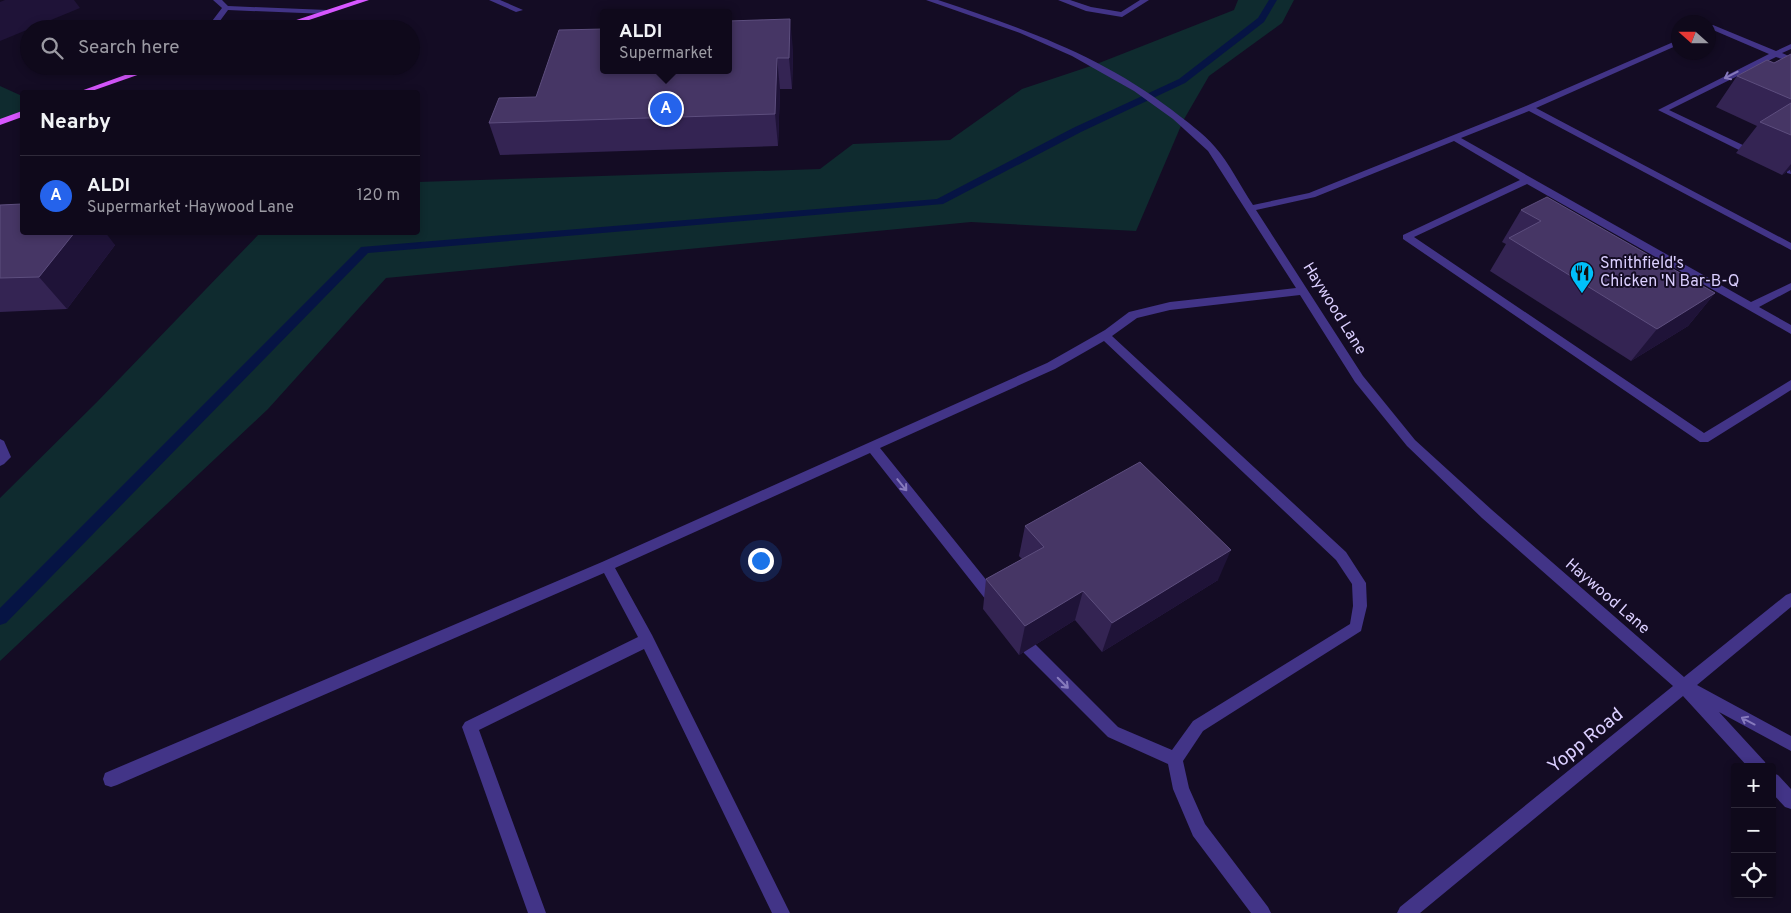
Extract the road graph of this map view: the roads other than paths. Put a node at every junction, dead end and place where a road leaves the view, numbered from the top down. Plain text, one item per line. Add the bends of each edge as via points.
1 (217, 0) edge
2 (365, 0) edge
3 (493, 0) edge
4 (930, 0) edge
5 (1062, 0) edge
6 (1129, 0) edge
7 (1142, 2) edge
8 (226, 8) junction
9 (519, 10) dead end
10 (327, 12) junction
11 (217, 20) edge
12 (302, 20) edge
13 (1716, 28) edge
14 (1671, 45) edge
15 (1791, 46) edge
16 (1775, 54) junction
17 (1791, 60) edge
18 (132, 75) edge
19 (88, 90) edge
20 (1529, 108) junction
21 (20, 115) edge
22 (0, 122) edge
23 (1454, 138) junction
24 (1744, 149) dead end
25 (1527, 180) junction
26 (1251, 208) junction
27 (1791, 247) edge
28 (1791, 286) edge
29 (1303, 290) junction
30 (1750, 307) junction
31 (1791, 330) edge
32 (1104, 335) junction
33 (1791, 384) edge
34 (0, 444) edge
35 (872, 447) junction
36 (0, 461) edge
37 (607, 566) junction
38 (1791, 599) edge
39 (995, 602) edge
40 (647, 640) junction
41 (1029, 648) edge
42 (1685, 687) junction
43 (1791, 744) edge
44 (1175, 759) junction
45 (1755, 763) edge
46 (111, 780) dead end
47 (1776, 785) edge
48 (1791, 802) edge
49 (537, 913) edge
50 (781, 913) edge
51 (1262, 913) edge
52 (1406, 913) edge

1 - 8 street
2 - 10 main road
3 - 9 street
4 - 26 street, Haywood Lane via 1052,44 1133,85 1183,121 1212,149
5 - 7 street via 1089,10 1122,15
6 - 7 street
8 - 10 street
8 - 11 street
10 - 12 main road
13 - 16 street
14 - 20 street
15 - 16 street
16 - 17 street
16 -> 24 street via 1662,110
18 - 19 main road
20 - 23 street
20 - 27 street
21 - 22 main road
23 - 25 street
23 - 26 street via 1312,195
25 - 30 street
25 - 33 street via 1406,238 1704,439
26 - 29 street, Haywood Lane
28 - 30 street
29 - 32 street via 1170,306 1133,315
29 - 42 street, Haywood Lane via 1359,379 1411,443
30 - 31 street
32 - 35 street via 1051,366
32 - 44 street via 1341,556 1359,583 1360,606 1356,627 1198,726
34 - 36 street via 5,456
35 - 37 street
35 -> 39 street
37 - 40 street
37 - 46 street
38 - 42 street, Yopp Road
40 - 49 street via 470,727
40 - 50 street
41 -> 44 street via 1114,732
43 -> 42 street
42 - 45 street
42 - 52 street, Yopp Road
44 - 51 street via 1181,789 1199,830
47 - 48 street

